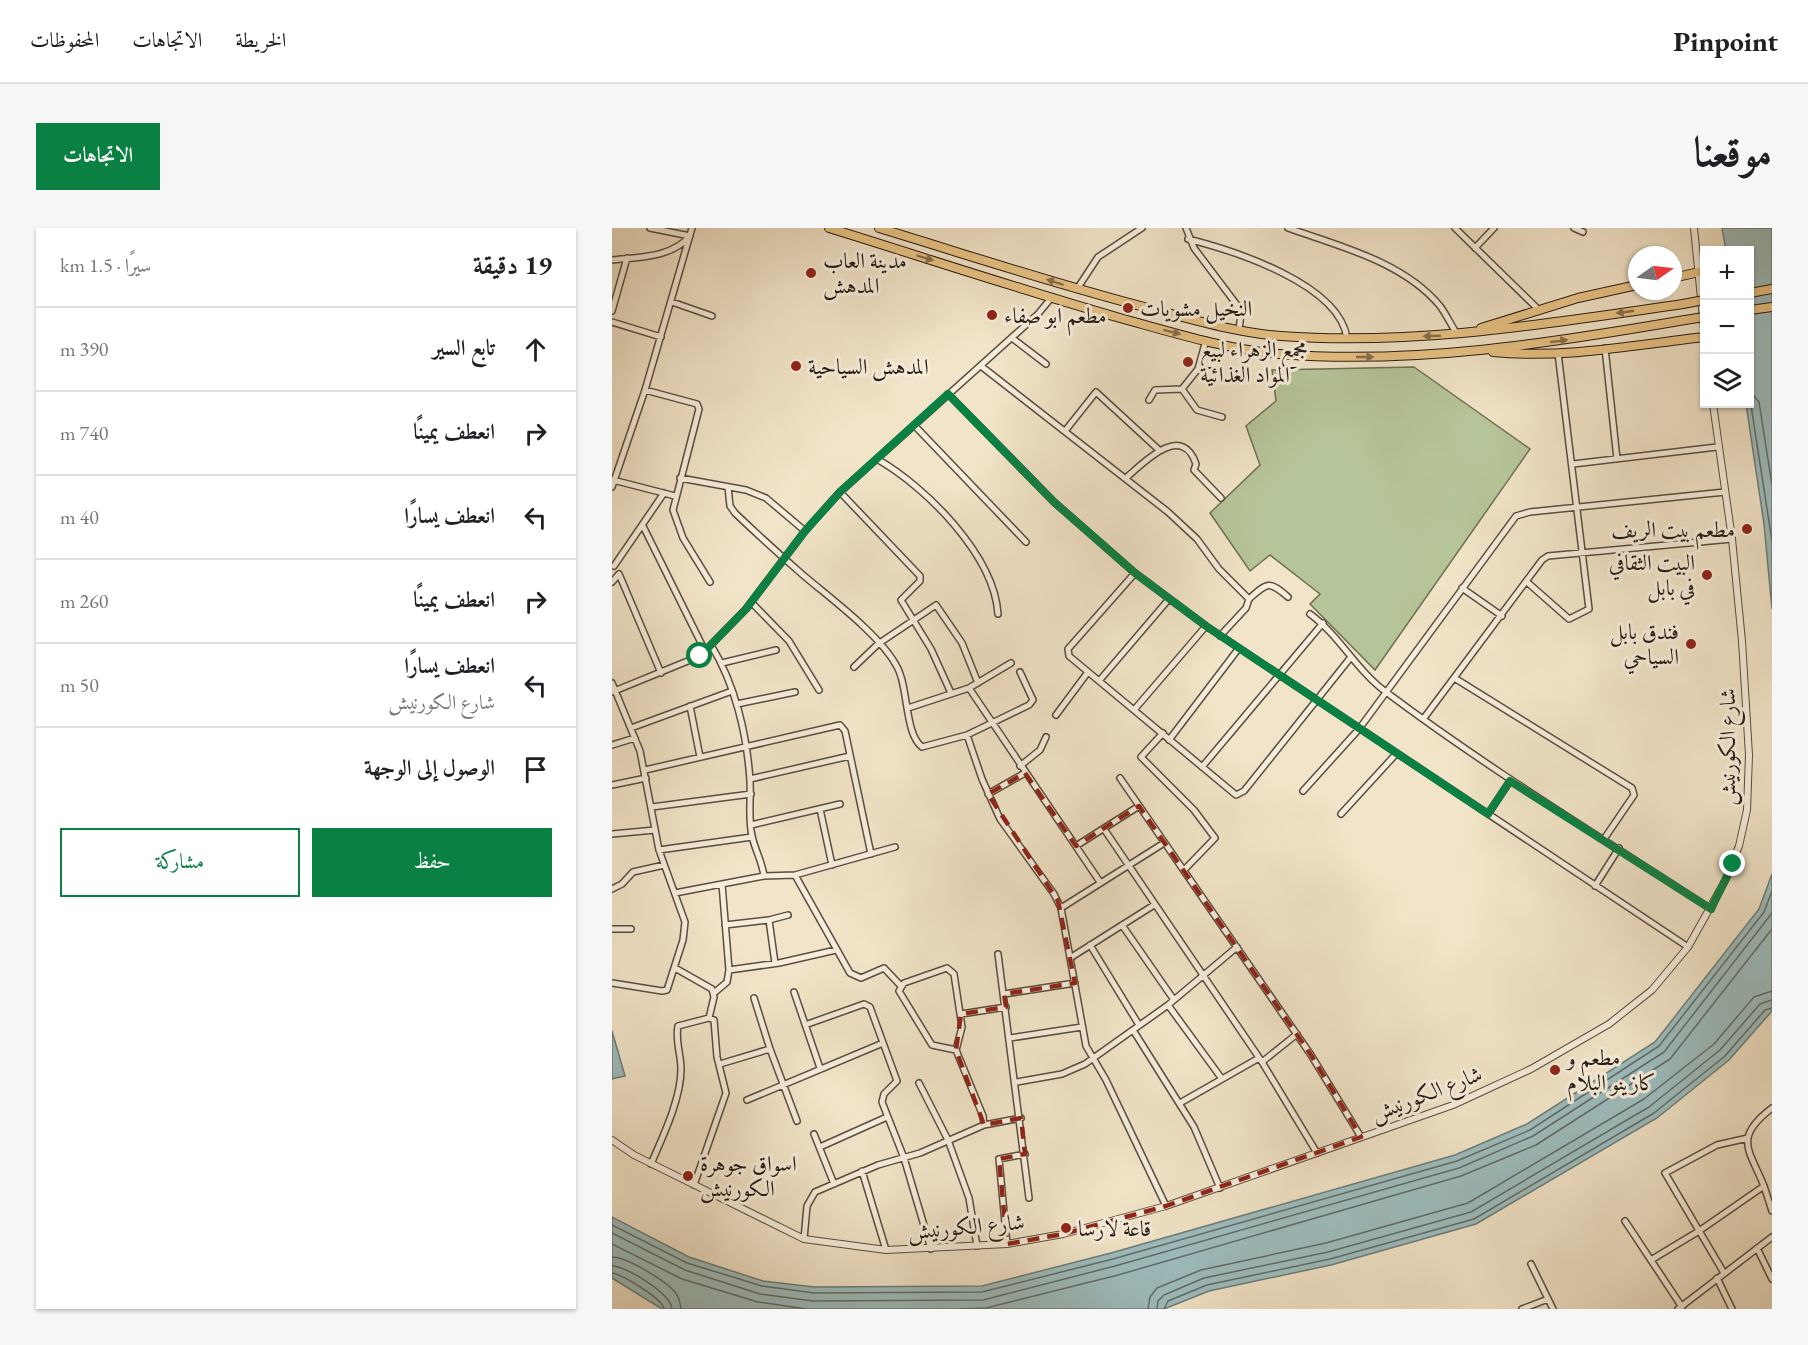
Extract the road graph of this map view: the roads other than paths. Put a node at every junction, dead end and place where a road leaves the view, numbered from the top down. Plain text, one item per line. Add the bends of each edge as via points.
1 (650, 228) edge
2 (692, 228) edge
3 (829, 228) edge
4 (879, 228) edge
5 (1143, 228) edge
6 (1185, 228) edge
7 (1288, 228) edge
8 (1455, 228) edge
9 (1494, 228) edge
10 (1574, 228) edge
11 (1694, 228) edge
12 (892, 230) edge
13 (1583, 232) dead end
14 (690, 236) junction
15 (1188, 239) junction
16 (1475, 248) junction
17 (627, 258) junction
18 (612, 260) edge
19 (1699, 272) junction
20 (1682, 276) edge
21 (1628, 287) edge
22 (1772, 289) edge
23 (1077, 290) junction
24 (1754, 292) edge
25 (1052, 297) junction
26 (1702, 300) edge
27 (1700, 301) edge
28 (672, 302) junction
29 (1772, 307) edge
30 (1539, 309) junction
31 (1754, 309) edge
32 (612, 311) edge
33 (712, 316) dead end
34 (1700, 318) edge
35 (612, 322) edge
36 (1239, 329) junction
37 (1457, 335) junction
38 (1279, 336) junction
39 (661, 337) junction
40 (1700, 337) edge
41 (1012, 338) junction
42 (1347, 338) junction
43 (1206, 340) junction
44 (1236, 346) junction
45 (1605, 348) junction
46 (1478, 350) junction
47 (1558, 353) junction
48 (1276, 354) junction
49 (1046, 364) dead end
50 (981, 366) junction
51 (1182, 389) junction
52 (645, 390) junction
53 (948, 394) junction
54 (1149, 400) dead end
55 (1713, 408) edge
56 (1222, 417) dead end
57 (914, 425) junction
58 (1065, 431) junction
59 (1718, 447) junction
60 (1159, 450) junction
61 (877, 459) junction
62 (1617, 459) junction
63 (1573, 464) junction
64 (680, 478) junction
65 (1126, 478) junction
66 (613, 480) edge
67 (612, 487) edge
68 (728, 487) junction
69 (840, 492) junction
70 (1725, 492) junction
71 (664, 493) junction
72 (675, 496) junction
73 (1221, 498) dead end
74 (1577, 507) junction
75 (643, 526) junction
76 (805, 531) junction
77 (1732, 539) junction
78 (1026, 542) dead end
79 (1582, 552) junction
80 (784, 558) junction
81 (613, 563) edge
82 (1135, 573) junction
83 (619, 574) junction
84 (612, 582) edge
85 (710, 582) dead end
86 (1527, 582) junction
87 (1462, 588) junction
88 (1288, 597) dead end
89 (1169, 599) junction
90 (1249, 599) junction
91 (751, 602) junction
92 (998, 614) dead end
93 (1310, 614) dead end
94 (1502, 616) junction
95 (912, 620) junction
96 (1323, 623) junction
97 (1206, 626) junction
98 (1220, 636) junction
99 (878, 644) junction
100 (711, 645) junction
101 (1239, 648) junction
102 (776, 650) dead end
103 (705, 651) junction
104 (1351, 657) junction
105 (722, 663) junction
106 (1011, 663) dead end
107 (854, 667) dead end
108 (1020, 672) dead end
109 (1088, 672) junction
110 (661, 673) junction
111 (1280, 675) junction
112 (1456, 679) junction
113 (1099, 681) junction
114 (612, 683) edge
115 (978, 683) junction
116 (969, 688) junction
117 (819, 690) dead end
118 (614, 691) edge
119 (732, 691) junction
120 (795, 692) dead end
121 (1386, 692) junction
122 (951, 693) junction
123 (1316, 700) junction
124 (737, 704) junction
125 (690, 706) junction
126 (908, 708) junction
127 (1134, 710) junction
128 (1056, 715) dead end
129 (1424, 718) junction
130 (992, 725) junction
131 (631, 728) junction
132 (1359, 729) junction
133 (1163, 733) junction
134 (967, 735) junction
135 (1046, 737) dead end
136 (635, 738) junction
137 (1169, 740) junction
138 (612, 745) edge
139 (745, 747) junction
140 (1396, 754) junction
141 (850, 756) junction
142 (700, 757) junction
143 (1020, 766) junction
144 (1202, 767) junction
145 (645, 770) junction
146 (1025, 773) junction
147 (646, 778) junction
148 (1120, 778) dead end
149 (750, 779) junction
150 (1510, 781) junction
151 (612, 785) edge
152 (1303, 791) dead end
153 (750, 794) junction
154 (988, 794) junction
155 (840, 804) dead end
156 (1139, 806) junction
157 (652, 807) junction
158 (820, 809) junction
159 (1341, 814) dead end
160 (1488, 814) junction
161 (751, 825) junction
162 (1104, 829) junction
163 (655, 830) junction
164 (612, 834) edge
165 (752, 837) junction
166 (1604, 839) junction
167 (1164, 843) junction
168 (1076, 846) junction
169 (895, 847) dead end
170 (1619, 849) junction
171 (660, 850) junction
172 (871, 854) junction
173 (664, 865) junction
174 (832, 865) junction
175 (1128, 865) junction
176 (1185, 869) junction
177 (795, 875) junction
178 (764, 876) junction
179 (1100, 882) junction
180 (722, 884) junction
181 (1595, 886) junction
182 (612, 889) edge
183 (675, 893) junction
184 (1154, 905) junction
185 (1060, 908) junction
186 (1711, 909) junction
187 (788, 915) dead end
188 (769, 920) junction
189 (725, 925) junction
190 (1122, 925) junction
191 (612, 929) edge
192 (631, 929) dead end
193 (1090, 945) junction
194 (1688, 946) junction
195 (1237, 947) junction
196 (836, 950) junction
197 (999, 954) dead end
198 (1070, 958) junction
199 (775, 963) junction
200 (675, 968) junction
201 (729, 970) junction
202 (1203, 976) junction
203 (612, 983) edge
204 (1075, 983) junction
205 (901, 986) junction
206 (794, 992) dead end
207 (714, 993) junction
208 (1004, 994) junction
209 (754, 998) dead end
210 (1174, 1000) junction
211 (1168, 1005) junction
212 (1006, 1007) junction
213 (961, 1014) junction
214 (709, 1018) junction
215 (805, 1025) junction
216 (1139, 1025) junction
217 (1082, 1027) junction
218 (1133, 1030) junction
219 (1297, 1034) junction
220 (1010, 1038) junction
221 (883, 1043) junction
222 (770, 1049) junction
223 (956, 1050) junction
224 (1093, 1059) junction
225 (1260, 1060) junction
226 (720, 1064) junction
227 (820, 1068) junction
228 (1222, 1079) junction
229 (1017, 1082) junction
230 (920, 1083) dead end
231 (783, 1084) junction
232 (747, 1100) dead end
233 (1180, 1103) junction
234 (1772, 1107) edge
235 (887, 1117) junction
236 (1021, 1118) junction
237 (797, 1121) dead end
238 (984, 1125) junction
239 (814, 1134) dead end
240 (1361, 1137) junction
241 (1748, 1138) junction
242 (612, 1140) edge
243 (948, 1140) junction
244 (820, 1147) junction
245 (1317, 1153) junction
246 (1025, 1154) junction
247 (904, 1158) junction
248 (651, 1164) junction
249 (862, 1171) junction
250 (834, 1184) junction
251 (694, 1185) junction
252 (1764, 1186) junction
253 (1220, 1188) junction
254 (1029, 1198) dead end
255 (1166, 1206) junction
256 (1772, 1211) edge
257 (1625, 1221) dead end
258 (1699, 1231) junction
259 (1772, 1237) edge
260 (804, 1239) junction
261 (1007, 1244) junction
262 (977, 1246) junction
263 (1757, 1248) junction
264 (931, 1249) junction
265 (886, 1250) junction
266 (1651, 1260) junction
267 (1532, 1264) dead end
268 (1724, 1273) junction
269 (1716, 1278) junction
270 (1772, 1279) edge
271 (1548, 1299) junction
272 (1680, 1308) edge
273 (1522, 1309) edge
274 (1553, 1309) edge
275 (1731, 1309) edge

1 - 14 street
2 - 14 street
3 -> 25 highway
4 - 12 highway
5 - 23 street via 1098,257
6 - 15 street
7 - 37 street via 1378,261 1416,284 1440,306
8 - 16 street
9 - 16 street
10 - 13 street
11 - 19 street
23 -> 12 highway
14 - 17 street via 671,250
14 - 28 street
15 - 36 street via 1237,305 1241,314
15 - 42 street via 1276,269 1339,314
16 - 30 street
17 - 18 street
17 - 32 street
19 - 20 highway
19 - 26 street
21 - 30 highway
22 - 24 highway
23 - 36 highway
25 - 41 street
25 -> 43 highway
27 -> 37 highway, bridge
28 - 33 street
28 - 39 street
29 - 31 highway
30 - 37 highway
46 -> 34 highway, bridge
35 - 39 street
36 - 38 highway
36 - 44 highway via 1242,338
37 -> 42 highway
38 - 42 highway
38 - 48 highway via 1270,345
39 - 52 street
40 - 45 highway
41 - 49 street
41 - 50 street
43 - 44 highway
43 - 51 street via 1198,369
44 - 48 highway
45 - 47 highway
45 - 62 street
46 - 47 highway via 1526,355
48 -> 46 highway via 1363,357
47 - 63 street
50 - 53 street
50 - 58 street
51 - 54 street via 1155,390
51 - 56 street via 1197,411
52 - 64 street via 697,404 699,414
52 - 66 street
53 - 57 street
53 - 82 street via 1054,502
55 - 59 street, شارع الكورنيش
57 - 61 street
57 - 78 street
58 - 60 street via 1095,392
58 - 65 street
59 - 62 street
59 - 70 street, شارع الكورنيش
60 - 65 street
60 - 73 street via 1170,445 1188,451 1196,464 1194,470
61 - 69 street
61 - 92 street via 910,481 964,535 985,574
62 - 63 street
63 - 74 street
64 - 68 street
64 - 72 street
65 - 90 street via 1197,539 1219,569
66 - 67 street
66 - 71 street
68 - 76 street via 766,498
68 - 80 street via 730,506 735,513
69 - 76 street
69 - 95 street via 920,576 920,581 901,600
70 - 74 street
70 - 77 street, شارع الكورنيش
71 - 72 street
71 - 75 street
72 - 85 street via 674,510 683,537
74 - 79 street
74 - 87 street via 1516,516
75 - 81 street
75 - 103 street
76 - 80 street
77 - 79 street
77 - 186 street, شارع الكورنيش via 1749,792 1739,846
79 - 86 street via 1548,556
79 - 86 street via 1589,609 1569,619
80 - 91 street
80 - 99 street via 834,598
81 - 83 street
82 - 89 street
82 - 109 street via 1068,649 1069,656
83 - 84 street
83 - 110 street
86 - 94 street
87 - 94 street
87 - 121 street
88 - 90 street via 1270,584
89 - 97 street
89 - 113 street
90 - 98 street via 1246,608
91 - 100 street
91 - 117 street via 789,641
93 - 96 street
94 - 112 street
95 - 99 street
95 - 115 street via 931,606 939,606 962,643
95 - 122 street via 931,649
96 - 104 street
96 - 111 street
97 - 98 street
97 - 127 street
98 - 101 street
99 - 107 street
99 - 126 street via 895,662
100 - 103 street
100 - 105 street
101 - 111 street
101 - 137 street
102 - 105 street
103 - 110 street
104 - 121 street via 1362,673
104 - 123 street
105 - 119 street
106 - 115 street
108 - 130 street via 1033,700
109 - 113 street
109 - 128 street
110 - 118 street
111 - 123 street
111 - 144 street
112 - 129 street
112 - 166 street via 1632,788 1634,795
113 - 127 street
114 - 118 street
115 - 116 street
116 - 122 street
116 - 130 street
118 - 131 street
119 - 124 street
119 - 125 street
120 - 124 street
121 - 129 street
121 - 132 street
122 - 126 street
123 - 132 street
123 - 144 street via 1240,794 1236,795
124 - 139 street
125 - 131 street
125 - 142 street
126 - 134 street via 917,743 922,747
127 - 133 street
129 - 150 street
130 - 134 street
130 - 143 street
131 - 136 street
132 - 140 street
132 - 152 street
133 - 137 street
133 - 176 street via 1142,754 1142,759 1186,802 1215,838
134 - 154 street
135 - 143 street via 1040,750
136 - 138 street
136 - 145 street
137 - 144 street
139 - 141 street via 840,725 844,727
139 - 142 street
139 - 149 street
140 - 159 street
140 - 160 street
141 - 149 street
141 - 172 street
142 - 145 street
143 - 146 street
145 - 147 street
146 - 154 street
146 - 168 street
147 - 151 street
147 - 157 street
148 - 156 street
149 - 153 street
150 - 160 street
150 - 166 street
153 - 157 street
153 - 161 street
154 - 185 street via 1000,819
155 - 158 street
156 - 162 street
156 - 167 street
157 - 163 street
158 - 161 street
158 - 174 street
160 - 181 street
161 - 165 street
162 - 168 street
162 - 175 street
163 - 164 street
163 - 171 street
165 - 171 street
165 - 178 street
166 - 170 street
167 - 175 street
167 - 176 street
168 - 179 street
169 - 172 street
170 - 181 street
170 - 186 street
171 - 173 street
172 - 174 street
173 - 182 street via 633,872
173 - 183 street
174 - 177 street
175 - 179 street
175 - 184 street
176 - 195 street
177 - 178 street
177 - 196 street
178 - 180 street
179 - 185 street
180 - 183 street
180 - 189 street
181 - 194 street
183 - 200 street via 684,922
184 - 190 street
184 - 202 street
185 - 198 street
186 - 194 street, شارع الكورنيش
187 - 188 street
188 - 189 street
188 - 199 street
189 - 201 street
190 - 193 street
190 - 210 street
191 - 192 street
193 - 198 street
193 - 216 street
194 - 240 street, شارع الكورنيش via 1652,990 1578,1043 1453,1105
195 - 202 street
195 - 219 street
196 - 199 street
196 - 205 street via 856,977 884,968
197 - 208 street
198 - 204 street
199 - 201 street
200 - 203 street via 664,992
200 - 207 street via 706,983
201 - 207 street via 727,982
202 - 210 street
202 - 225 street
204 - 208 street
204 - 217 street
205 - 213 street via 951,969
205 - 223 street via 899,991 932,1045
206 - 215 street
207 - 214 street
208 - 212 street
209 - 222 street
210 - 211 street
211 - 216 street
211 - 228 street
212 - 213 street
212 - 220 street
213 - 223 street
214 - 226 street via 717,1025
214 - 248 street via 678,1026 681,1070
215 - 221 street via 867,1004
215 - 227 street
216 - 218 street
217 - 220 street
217 - 224 street
218 - 224 street
218 - 233 street
219 - 225 street
219 - 240 street
220 - 229 street
221 - 227 street
221 - 235 street via 897,1081 882,1098
222 - 226 street
222 - 231 street
223 - 238 street
224 - 229 street via 1062,1074
224 - 255 street
225 - 228 street
225 - 245 street
226 - 251 street via 726,1092
227 - 231 street
228 - 233 street
229 - 236 street
230 - 243 street
231 - 232 street
231 - 237 street
233 - 253 street
234 - 241 street via 1756,1120
235 - 244 street
235 - 247 street
236 - 238 street
236 - 246 street
238 - 243 street
239 - 244 street
240 - 245 street, شارع الكورنيش
241 - 252 street via 1749,1155
241 - 258 street via 1717,1145 1665,1173
242 - 248 street, شارع الكورنيش
243 - 247 street
243 - 262 street via 969,1198
244 - 250 street
245 - 253 street, شارع الكورنيش
246 - 254 street
246 - 261 street via 999,1159
247 - 249 street
247 - 264 street
248 - 251 street, شارع الكورنيش
249 - 250 street
249 - 265 street
250 - 260 street via 810,1197
251 - 260 street, شارع الكورنيش
252 - 256 street
252 - 258 street
253 - 255 street, شارع الكورنيش
255 - 261 street, شارع الكورنيش via 1063,1234
257 - 266 street
258 - 266 street
258 - 268 street
259 - 263 street
260 - 265 street, شارع الكورنيش
261 - 262 street, شارع الكورنيش
262 - 264 street, شارع الكورنيش
263 - 268 street
263 - 270 street
264 - 265 street, شارع الكورنيش
266 - 272 street
267 - 271 street
268 - 269 street
269 - 272 street
269 - 275 street
271 - 273 street
271 - 274 street

